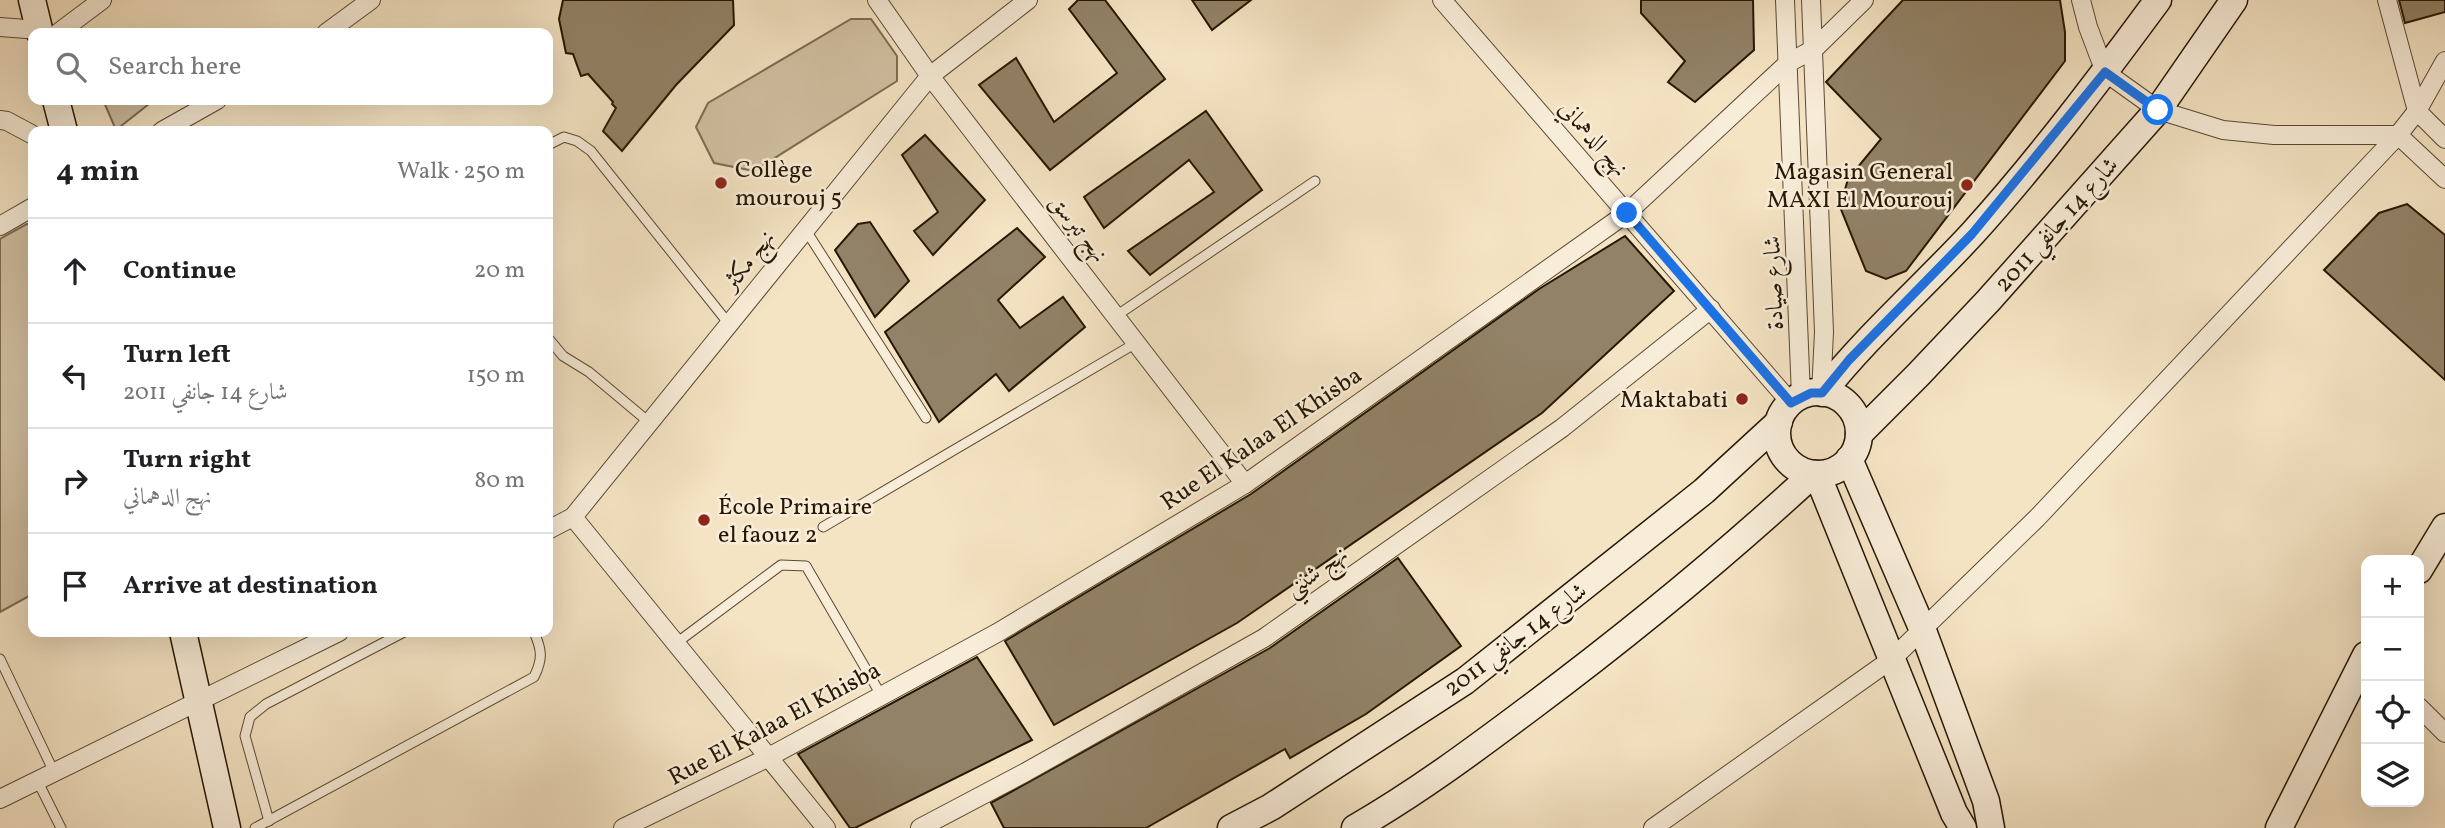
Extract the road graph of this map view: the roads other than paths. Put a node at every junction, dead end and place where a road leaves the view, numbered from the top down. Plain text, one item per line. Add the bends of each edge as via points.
1 (32, 0) edge
2 (102, 0) edge
3 (372, 0) edge
4 (877, 0) edge
5 (1028, 0) edge
6 (1442, 0) edge
7 (1785, 0) edge
8 (1811, 0) edge
9 (1864, 0) edge
10 (2081, 0) edge
11 (2158, 0) edge
12 (2234, 0) edge
13 (2387, 0) edge
14 (0, 27) edge
15 (44, 28) edge
16 (53, 28) edge
17 (333, 28) edge
18 (28, 30) edge
19 (1814, 50) junction
20 (2445, 61) edge
21 (1788, 63) junction
22 (2105, 72) junction
23 (930, 76) junction
24 (57, 105) edge
25 (207, 105) edge
26 (2158, 110) junction
27 (2417, 111) junction
28 (0, 120) edge
29 (63, 126) edge
30 (171, 126) edge
31 (28, 132) edge
32 (2398, 135) junction
33 (2445, 139) edge
34 (553, 142) edge
35 (2445, 178) edge
36 (1315, 181) dead end
37 (28, 210) edge
38 (1627, 213) junction
39 (0, 226) edge
40 (805, 229) junction
41 (1711, 309) junction
42 (1115, 316) junction
43 (729, 324) junction
44 (1136, 343) junction
45 (553, 344) edge
46 (1803, 401) junction
47 (926, 418) dead end
48 (650, 423) junction
49 (1859, 433) junction
50 (1849, 459) junction
51 (1815, 474) junction
52 (1245, 484) junction
53 (573, 517) junction
54 (553, 527) edge
55 (823, 527) dead end
56 (2444, 533) edge
57 (2424, 563) edge
58 (1922, 628) junction
59 (184, 637) edge
60 (329, 637) edge
61 (394, 637) edge
62 (536, 637) edge
63 (675, 644) junction
64 (1892, 659) junction
65 (0, 660) edge
66 (2361, 665) edge
67 (881, 695) junction
68 (198, 701) junction
69 (2424, 712) edge
70 (2445, 733) edge
71 (767, 758) junction
72 (54, 772) junction
73 (37, 780) junction
74 (0, 799) edge
75 (269, 821) junction
76 (1363, 826) edge
77 (61, 828) edge
78 (227, 828) edge
79 (255, 828) edge
80 (623, 828) edge
81 (826, 828) edge
82 (920, 828) edge
83 (1231, 828) edge
84 (1653, 828) edge
85 (1963, 828) edge
86 (1991, 828) edge
87 (2279, 828) edge

1 - 15 street
2 - 16 street
3 - 17 street
4 - 23 street, نهج تبرسق
5 - 23 street, نهج مكثر
6 - 38 street, نهج الدهماني
7 - 21 street, شارع صيادة
8 - 19 street, شارع صيادة
9 - 19 street, Rue El Kalaa El Khisba
10 - 22 street
11 - 22 street, شارع 14 جانفي 2011
12 - 26 street, شارع 14 جانفي 2011
13 - 27 street
14 - 18 street
19 - 21 street, Rue El Kalaa El Khisba
19 - 46 street, شارع صيادة via 1824,332
20 - 27 street
21 - 38 street, Rue El Kalaa El Khisba
21 - 46 street, شارع صيادة
22 - 26 street
22 - 46 street, شارع 14 جانفي 2011 via 1972,234
23 - 40 street, نهج مكثر
23 - 42 street, نهج تبرسق
24 - 29 street
25 - 30 street
26 - 32 street via 2223,130 2274,135
26 - 49 street, شارع 14 جانفي 2011 via 1918,376
27 - 32 street
27 - 33 street
28 - 31 street
32 - 35 street
32 - 58 street via 2037,518
34 - 43 lane via 564,137 591,151
36 - 42 lane
37 - 39 street
38 - 41 street, نهج الدهماني
38 - 52 street, Rue El Kalaa El Khisba
40 - 43 street, نهج مكثر
40 - 47 lane
41 - 46 street, نهج الدهماني
41 - 82 street, نهج شنني via 1562,428 1264,638
42 - 44 street, نهج تبرسق
43 - 48 street, نهج مكثر
44 - 52 street, نهج تبرسق
44 - 55 lane
45 - 48 lane
46 - 49 street via 1837,397 1856,419
46 - 51 street via 1777,437 1786,459
46 - 83 street, شارع 14 جانفي 2011 via 1704,491 1465,681 1272,807
48 - 53 street, نهج مكثر
49 - 50 street
50 - 51 street via 1835,470
50 - 58 street
51 - 64 street
51 - 76 street via 1620,641
52 - 67 street, Rue El Kalaa El Khisba via 997,632
53 - 54 street, نهج مكثر
53 - 63 street
56 - 57 street
58 - 64 street
58 - 86 street via 1986,801
59 - 68 street
60 - 68 street
61 - 75 lane via 266,704 250,717 245,736
62 - 75 lane via 542,651 534,677
63 - 67 lane via 781,565 806,566
63 - 71 street
64 - 84 street
64 - 85 street
65 - 72 lane
66 - 87 street
67 - 71 street, Rue El Kalaa El Khisba
68 - 72 street
68 - 78 street
69 - 70 street
71 - 80 street, Rue El Kalaa El Khisba
71 - 81 street
72 - 73 street
73 - 74 street
73 - 77 lane
75 - 79 lane

